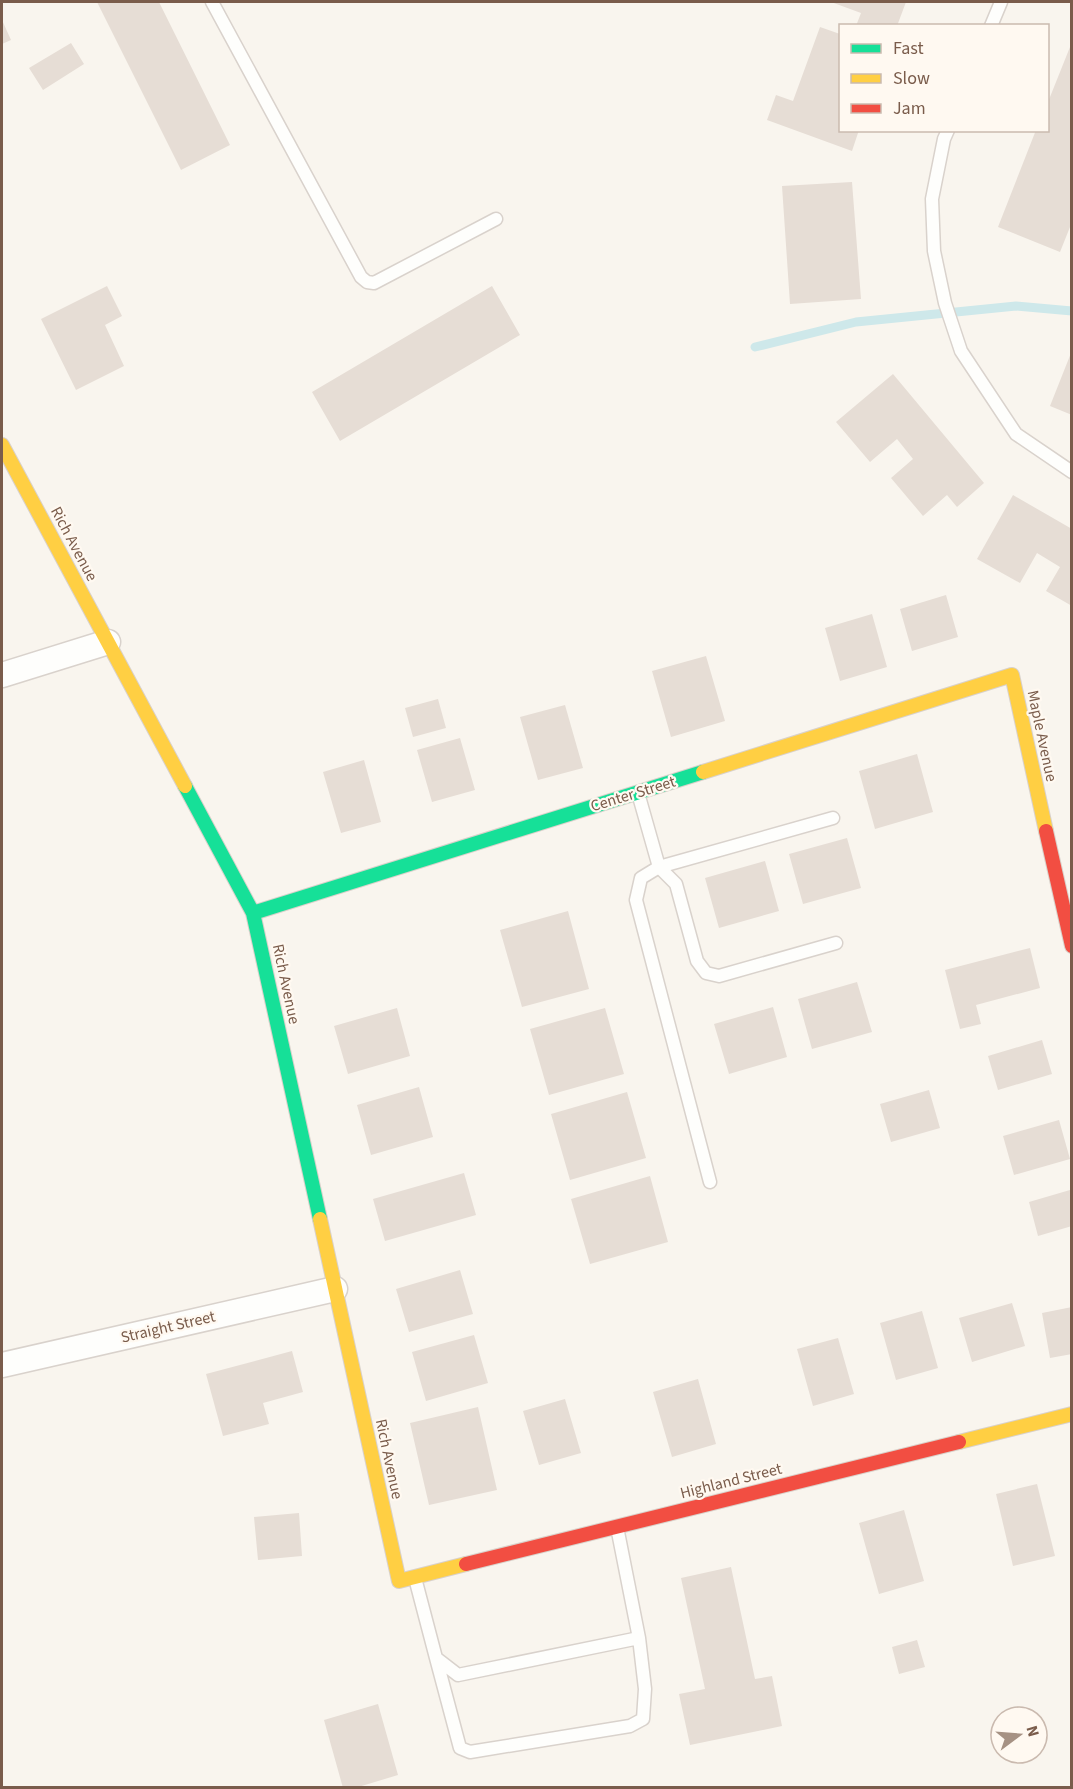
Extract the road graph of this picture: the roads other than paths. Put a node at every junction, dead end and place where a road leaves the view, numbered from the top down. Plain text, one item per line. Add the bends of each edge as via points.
1 (212, 2) edge
2 (1001, 2) edge
3 (992, 24) edge
4 (947, 132) edge
5 (496, 219) dead end
6 (2, 445) edge
7 (6, 463) edge
8 (1071, 472) edge
9 (108, 642) junction
10 (2, 675) edge
11 (1012, 675) joint
12 (637, 792) junction
13 (833, 818) dead end
14 (659, 867) junction
15 (254, 913) junction
16 (836, 943) dead end
17 (1071, 946) edge
18 (710, 1182) dead end
19 (335, 1289) junction
20 (2, 1365) edge
21 (1071, 1414) edge
22 (617, 1527) junction
23 (414, 1577) junction
24 (399, 1581) joint
25 (639, 1638) junction
26 (436, 1658) junction

1 - 5 lane via 367,282 374,283
2 - 3 lane
4 - 8 lane via 932,199 934,251 961,351 1016,434
6 - 7 street, Rich Avenue
7 - 9 street, Rich Avenue
9 - 10 street
9 - 15 street, Rich Avenue
11 - 12 street, Center Street
11 - 17 street, Maple Avenue
12 - 14 lane
12 - 15 street, Center Street
13 - 14 lane
14 - 16 lane via 676,885 697,961 706,973 719,976
14 - 18 lane via 641,878 636,900
15 - 19 street, Rich Avenue
19 - 20 street, Straight Street
19 - 24 street, Rich Avenue
21 - 22 street, Highland Street
22 - 23 street, Highland Street
22 - 25 lane
23 - 24 street, Highland Street
23 - 26 lane
25 - 26 lane via 458,1675
25 - 26 lane via 645,1689 643,1719 630,1726 470,1752 460,1748

